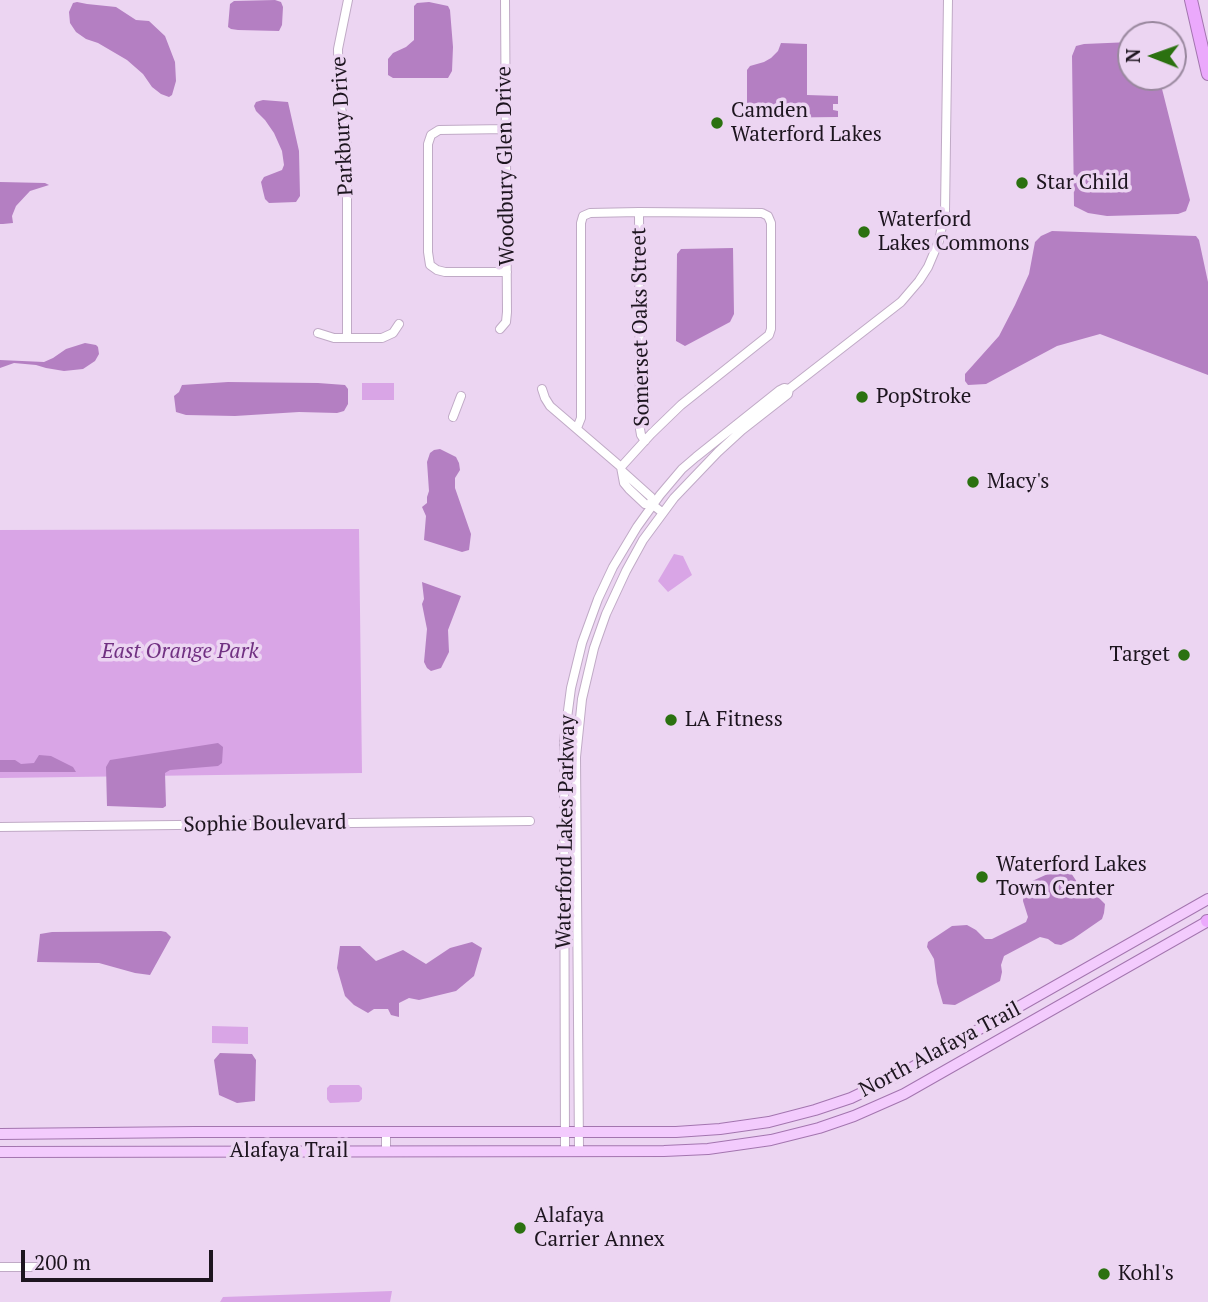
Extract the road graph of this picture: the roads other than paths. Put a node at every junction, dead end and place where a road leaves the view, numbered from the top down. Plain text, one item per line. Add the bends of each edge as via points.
1 (348, 0) edge
2 (505, 0) edge
3 (948, 0) edge
4 (1191, 0) edge
5 (1208, 74) edge
6 (507, 129) junction
7 (639, 212) junction
8 (507, 272) junction
9 (399, 324) dead end
10 (500, 329) dead end
11 (318, 332) dead end
12 (347, 338) junction
13 (542, 389) dead end
14 (789, 389) junction
15 (461, 396) dead end
16 (453, 417) dead end
17 (576, 428) junction
18 (645, 441) junction
19 (622, 469) junction
20 (653, 505) junction
21 (663, 513) junction
22 (579, 655) junction
23 (591, 659) junction
24 (530, 821) dead end
25 (0, 827) edge
26 (1208, 899) edge
27 (1208, 921) edge
28 (564, 937) junction
29 (1051, 989) junction
30 (1039, 996) junction
31 (1053, 1009) junction
32 (577, 1014) junction
33 (820, 1108) junction
34 (825, 1126) junction
35 (195, 1132) junction
36 (386, 1132) junction
37 (565, 1132) junction
38 (579, 1132) junction
39 (0, 1134) edge
40 (565, 1150) junction
41 (197, 1151) junction
42 (386, 1151) junction
43 (579, 1151) junction
44 (0, 1152) edge
45 (0, 1267) edge
46 (41, 1267) dead end

1 - 12 street, Parkbury Drive via 338,49 339,99 347,138
2 - 6 street, Woodbury Glen Drive
3 - 14 street, Waterford Lakes Parkway via 945,211 934,254 901,302
4 - 5 highway
6 - 8 street, Woodbury Glen Drive
6 - 8 street via 443,130 428,141 428,256 433,268 445,272
7 - 17 street via 590,213 581,220 581,418
7 - 18 street, Somerset Oaks Street via 640,429
7 - 18 street via 763,214 771,223 769,335 687,399
8 - 10 street, Woodbury Glen Drive via 507,317
9 - 12 street via 386,337
11 - 12 street
13 - 17 street via 550,406
14 - 20 street, Waterford Lakes Parkway via 780,390 696,457
14 - 21 street, Waterford Lakes Parkway via 709,460
15 - 16 street
17 - 19 street
18 - 19 street
19 - 20 street via 629,489 645,504
20 - 21 street
20 - 22 street, Waterford Lakes Parkway via 603,588
21 - 23 street, Waterford Lakes Parkway via 620,582
22 - 23 street
22 - 28 street, Waterford Lakes Parkway via 564,741
23 - 32 street, Waterford Lakes Parkway via 576,757
24 - 25 street, Sophie Boulevard
26 - 29 main road, North Alafaya Trail
27 - 31 main road, North Alafaya Trail
28 - 32 street via 569,947 569,1000
28 - 37 street, Waterford Lakes Parkway
29 - 30 main road, North Alafaya Trail
29 - 31 street
30 - 31 street
30 - 33 main road, North Alafaya Trail via 897,1076
31 - 34 main road, North Alafaya Trail via 912,1090
32 - 38 street, Waterford Lakes Parkway
33 - 34 street
33 - 38 main road, North Alafaya Trail via 720,1129
34 - 43 main road, North Alafaya Trail via 708,1149
35 - 36 main road, Alafaya Trail
35 - 39 main road, Alafaya Trail
35 - 41 street
36 - 37 main road, Alafaya Trail
36 - 42 street
37 - 38 main road, North Alafaya Trail
37 - 40 street, Waterford Lakes Parkway
38 - 43 street, Waterford Lakes Parkway
40 - 42 main road, Alafaya Trail
40 - 43 main road, Alafaya Trail
41 - 42 main road, Alafaya Trail
41 - 44 main road, Alafaya Trail
45 - 46 street

